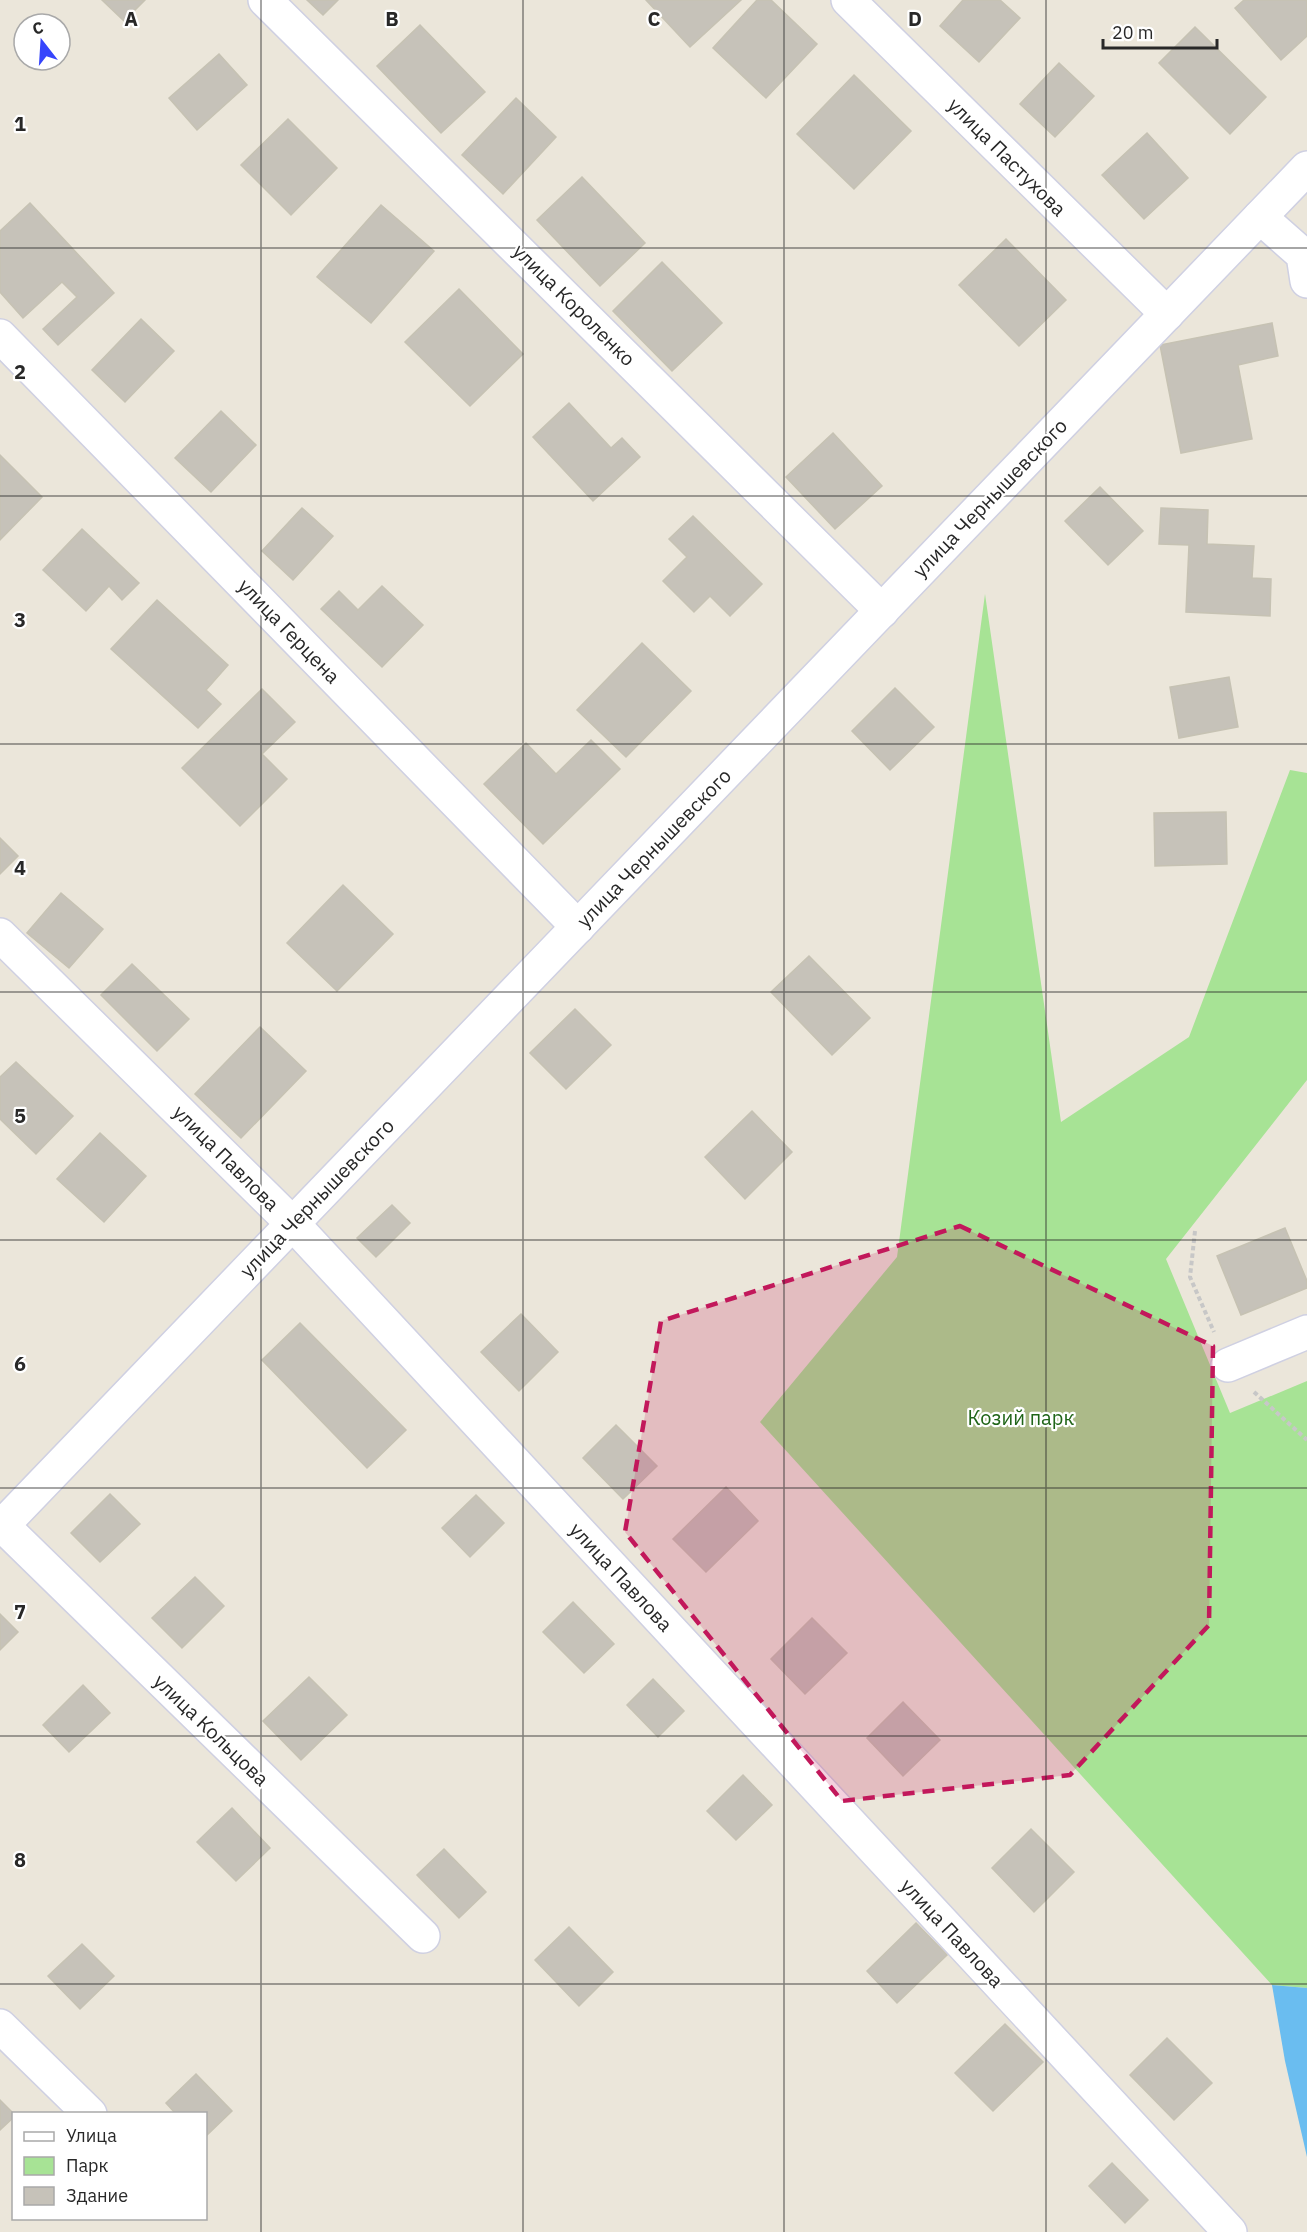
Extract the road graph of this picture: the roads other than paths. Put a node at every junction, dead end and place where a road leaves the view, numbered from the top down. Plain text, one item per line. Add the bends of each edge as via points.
1 (265, 0) edge
2 (848, 0) edge
3 (1307, 168) edge
4 (1260, 217) junction
5 (1307, 281) edge
6 (1167, 314) junction
7 (0, 336) edge
8 (882, 611) junction
9 (578, 927) junction
10 (0, 935) edge
11 (293, 1224) junction
12 (1307, 1332) edge
13 (1228, 1365) dead end
14 (1, 1526) edge
15 (423, 1936) dead end
16 (0, 2026) edge
17 (88, 2112) edge
18 (1230, 2232) edge

1 - 8 street, улица Короленко
2 - 6 street, улица Пастухова
3 - 4 street, улица Чернышевского
4 - 5 street via 1303,255
4 - 6 street, улица Чернышевского
6 - 8 street, улица Чернышевского
7 - 9 street, улица Герцена
8 - 9 street, улица Чернышевского
9 - 11 street, улица Чернышевского
10 - 11 street, улица Павлова
11 - 14 street, улица Чернышевского
11 - 18 street, улица Павлова
12 - 13 street
14 - 15 street, улица Кольцова
16 - 17 street

